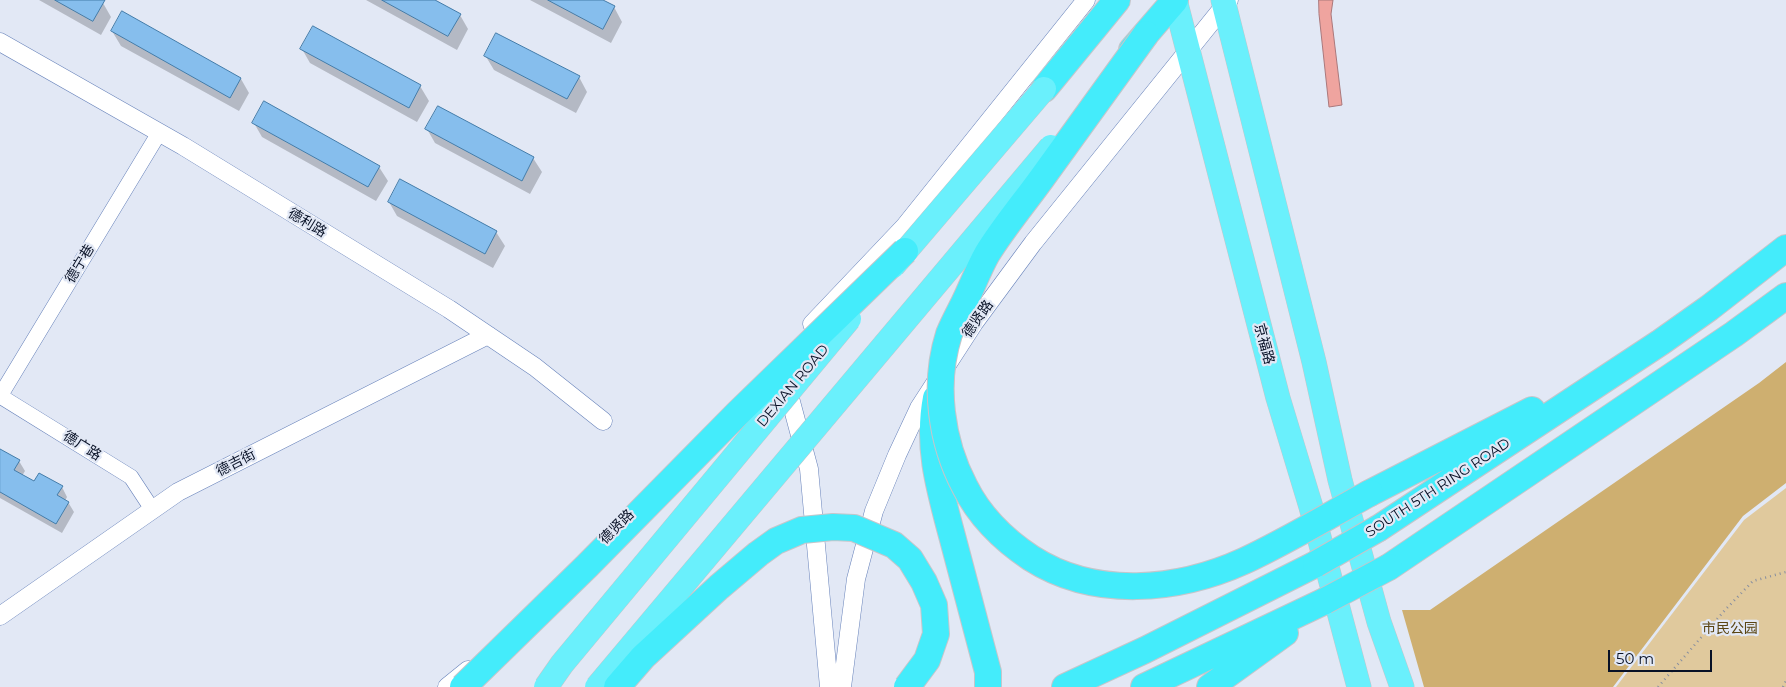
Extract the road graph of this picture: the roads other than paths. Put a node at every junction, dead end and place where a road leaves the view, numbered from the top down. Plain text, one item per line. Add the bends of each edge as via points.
1 (1086, 0) edge
2 (1117, 0) edge
3 (1175, 0) edge
4 (1226, 2) edge
5 (1146, 34) junction
6 (0, 42) edge
7 (1188, 50) junction
8 (1044, 89) joint
9 (1077, 116) joint
10 (159, 133) junction
11 (1786, 248) edge
12 (905, 251) junction
13 (1786, 296) edge
14 (488, 336) junction
15 (1661, 342) junction
16 (780, 358) junction
17 (940, 376) junction
18 (0, 396) edge
19 (603, 421) dead end
20 (152, 509) junction
21 (1325, 601) junction
22 (0, 616) edge
23 (447, 687) edge
24 (463, 687) edge
25 (546, 687) edge
26 (597, 687) edge
27 (617, 687) edge
28 (829, 687) edge
29 (842, 687) edge
30 (908, 687) edge
31 (988, 687) edge
32 (1065, 687) edge
33 (1144, 687) edge
34 (1210, 687) edge
35 (1358, 687) edge
36 (1402, 687) edge

1 - 16 street, 德贤路 via 905,226
2 - 8 highway
3 - 5 highway
3 - 7 highway, 京福路
4 - 7 street, 德贤路
4 - 36 highway via 1340,480 1379,622
5 - 9 highway, bridge
5 - 17 highway, bridge via 987,254 949,334
6 - 10 street, 德利路
7 - 29 street, 德贤路 via 1033,243 974,323 919,408 874,511 856,578
7 - 35 highway, 京福路 via 1278,398 1311,507
8 - 12 highway, DEXIAN ROAD, bridge
9 - 26 highway, bridge
10 - 14 street, 德利路
10 - 18 street, 德宁巷
11 - 15 highway, SOUTH 5TH RING ROAD
12 - 24 highway, bridge via 738,412
12 - 25 highway, DEXIAN ROAD, bridge
13 - 21 highway, bridge via 1389,567
14 - 19 street, 德利路 via 536,367
14 - 20 street, 德吉街 via 178,492
15 - 17 highway, bridge via 1243,561 1200,577 1130,586 1071,578 1045,567 997,532 973,504 958,475 942,414
15 - 32 highway, SOUTH 5TH RING ROAD, bridge via 1379,528 1316,564
16 - 23 street, 德贤路 via 629,516 480,660
16 - 28 street via 810,469
17 - 31 highway, bridge via 933,413 932,445 937,479 988,672
18 - 20 street, 德广路 via 131,477
20 - 22 street, 德吉街
21 - 33 highway
21 - 34 highway via 1288,632
27 - 30 highway, bridge via 643,657 758,554 776,541 802,530 833,527 854,528 894,545 910,559 924,582 934,605 936,634 927,660

